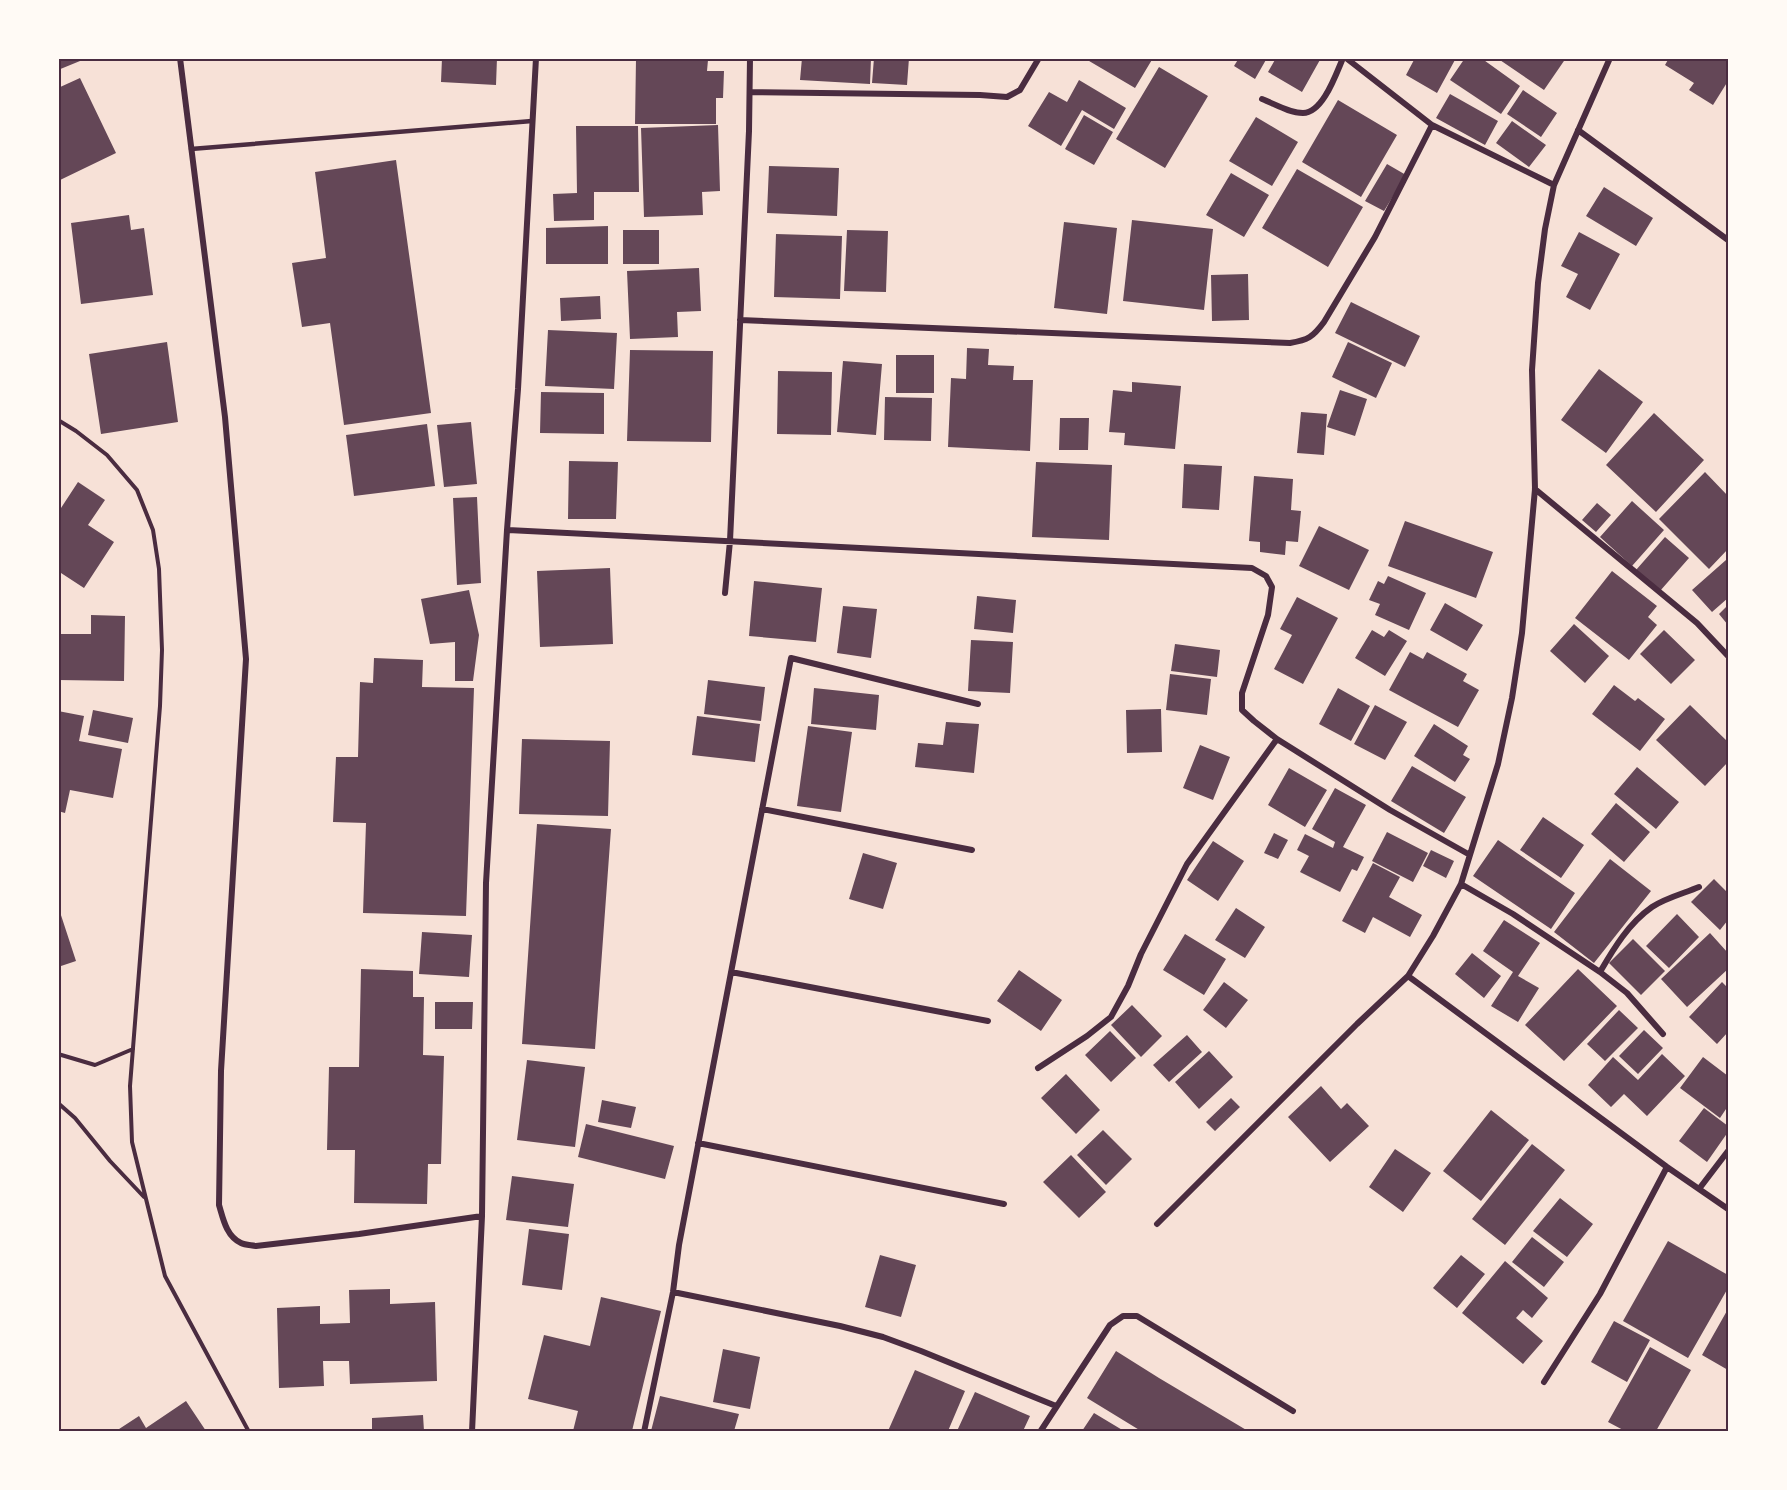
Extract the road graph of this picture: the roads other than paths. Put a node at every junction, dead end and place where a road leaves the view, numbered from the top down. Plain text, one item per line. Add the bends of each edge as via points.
1 (180, 58) edge
2 (536, 58) edge
3 (750, 58) edge
4 (1039, 58) edge
5 (1344, 58) edge
6 (1610, 58) edge
7 (750, 92) junction
8 (1262, 99) dead end
9 (532, 120) junction
10 (1432, 124) junction
11 (1578, 130) junction
12 (191, 149) junction
13 (1554, 185) junction
14 (1728, 240) edge
15 (740, 320) junction
16 (1535, 489) junction
17 (507, 530) junction
18 (730, 541) junction
19 (725, 593) dead end
20 (1728, 656) edge
21 (978, 704) dead end
22 (1277, 739) junction
23 (762, 809) junction
24 (972, 850) dead end
25 (1470, 855) junction
26 (1461, 884) junction
27 (1699, 887) dead end
28 (731, 972) junction
29 (1600, 972) junction
30 (1408, 976) junction
31 (988, 1021) dead end
32 (1663, 1034) dead end
33 (1038, 1068) dead end
34 (698, 1143) junction
35 (1728, 1151) edge
36 (1667, 1167) junction
37 (1699, 1188) junction
38 (1004, 1204) dead end
39 (1728, 1209) edge
40 (482, 1216) junction
41 (1157, 1224) dead end
42 (673, 1292) junction
43 (1544, 1382) dead end
44 (1056, 1406) junction
45 (1293, 1411) dead end
46 (472, 1431) edge
47 (644, 1431) edge
48 (1040, 1431) edge

1 - 12 street
2 - 9 street
3 - 7 street
4 - 7 street via 1020,90 1007,97
5 - 8 street via 1317,107 1305,113
5 - 10 street
6 - 11 street
7 - 15 street
9 - 12 lane
9 - 17 street
10 - 13 street
10 - 15 street via 1375,237 1324,322 1306,340 1290,343
11 - 13 street
11 - 14 street
12 - 40 street via 225,417 246,659 221,1071 219,1205 230,1235 240,1243 256,1246
13 - 16 street via 1538,283 1532,370
15 - 18 street
16 - 20 street via 1697,623
16 - 25 street via 1512,698 1498,764
17 - 18 street
17 - 40 street via 486,883
18 - 19 street
18 - 22 street via 1252,568 1266,576 1272,587 1268,615 1242,693 1242,710
21 - 23 street via 791,658
22 - 25 street
22 - 33 street via 1187,864 1111,1017
23 - 24 street
23 - 28 street
25 - 26 street
26 - 29 street
26 - 30 street
27 - 29 street via 1654,906 1637,920
28 - 31 street
28 - 34 street
29 - 32 street via 1627,993
30 - 36 street
30 - 41 street
34 - 38 street
34 - 42 street
35 - 37 street
36 - 37 street
36 - 43 street via 1600,1294
37 - 39 street
40 - 46 street
42 - 44 street via 883,1337
42 - 47 street
44 - 45 street via 1110,1325 1123,1316 1137,1316
44 - 48 street

